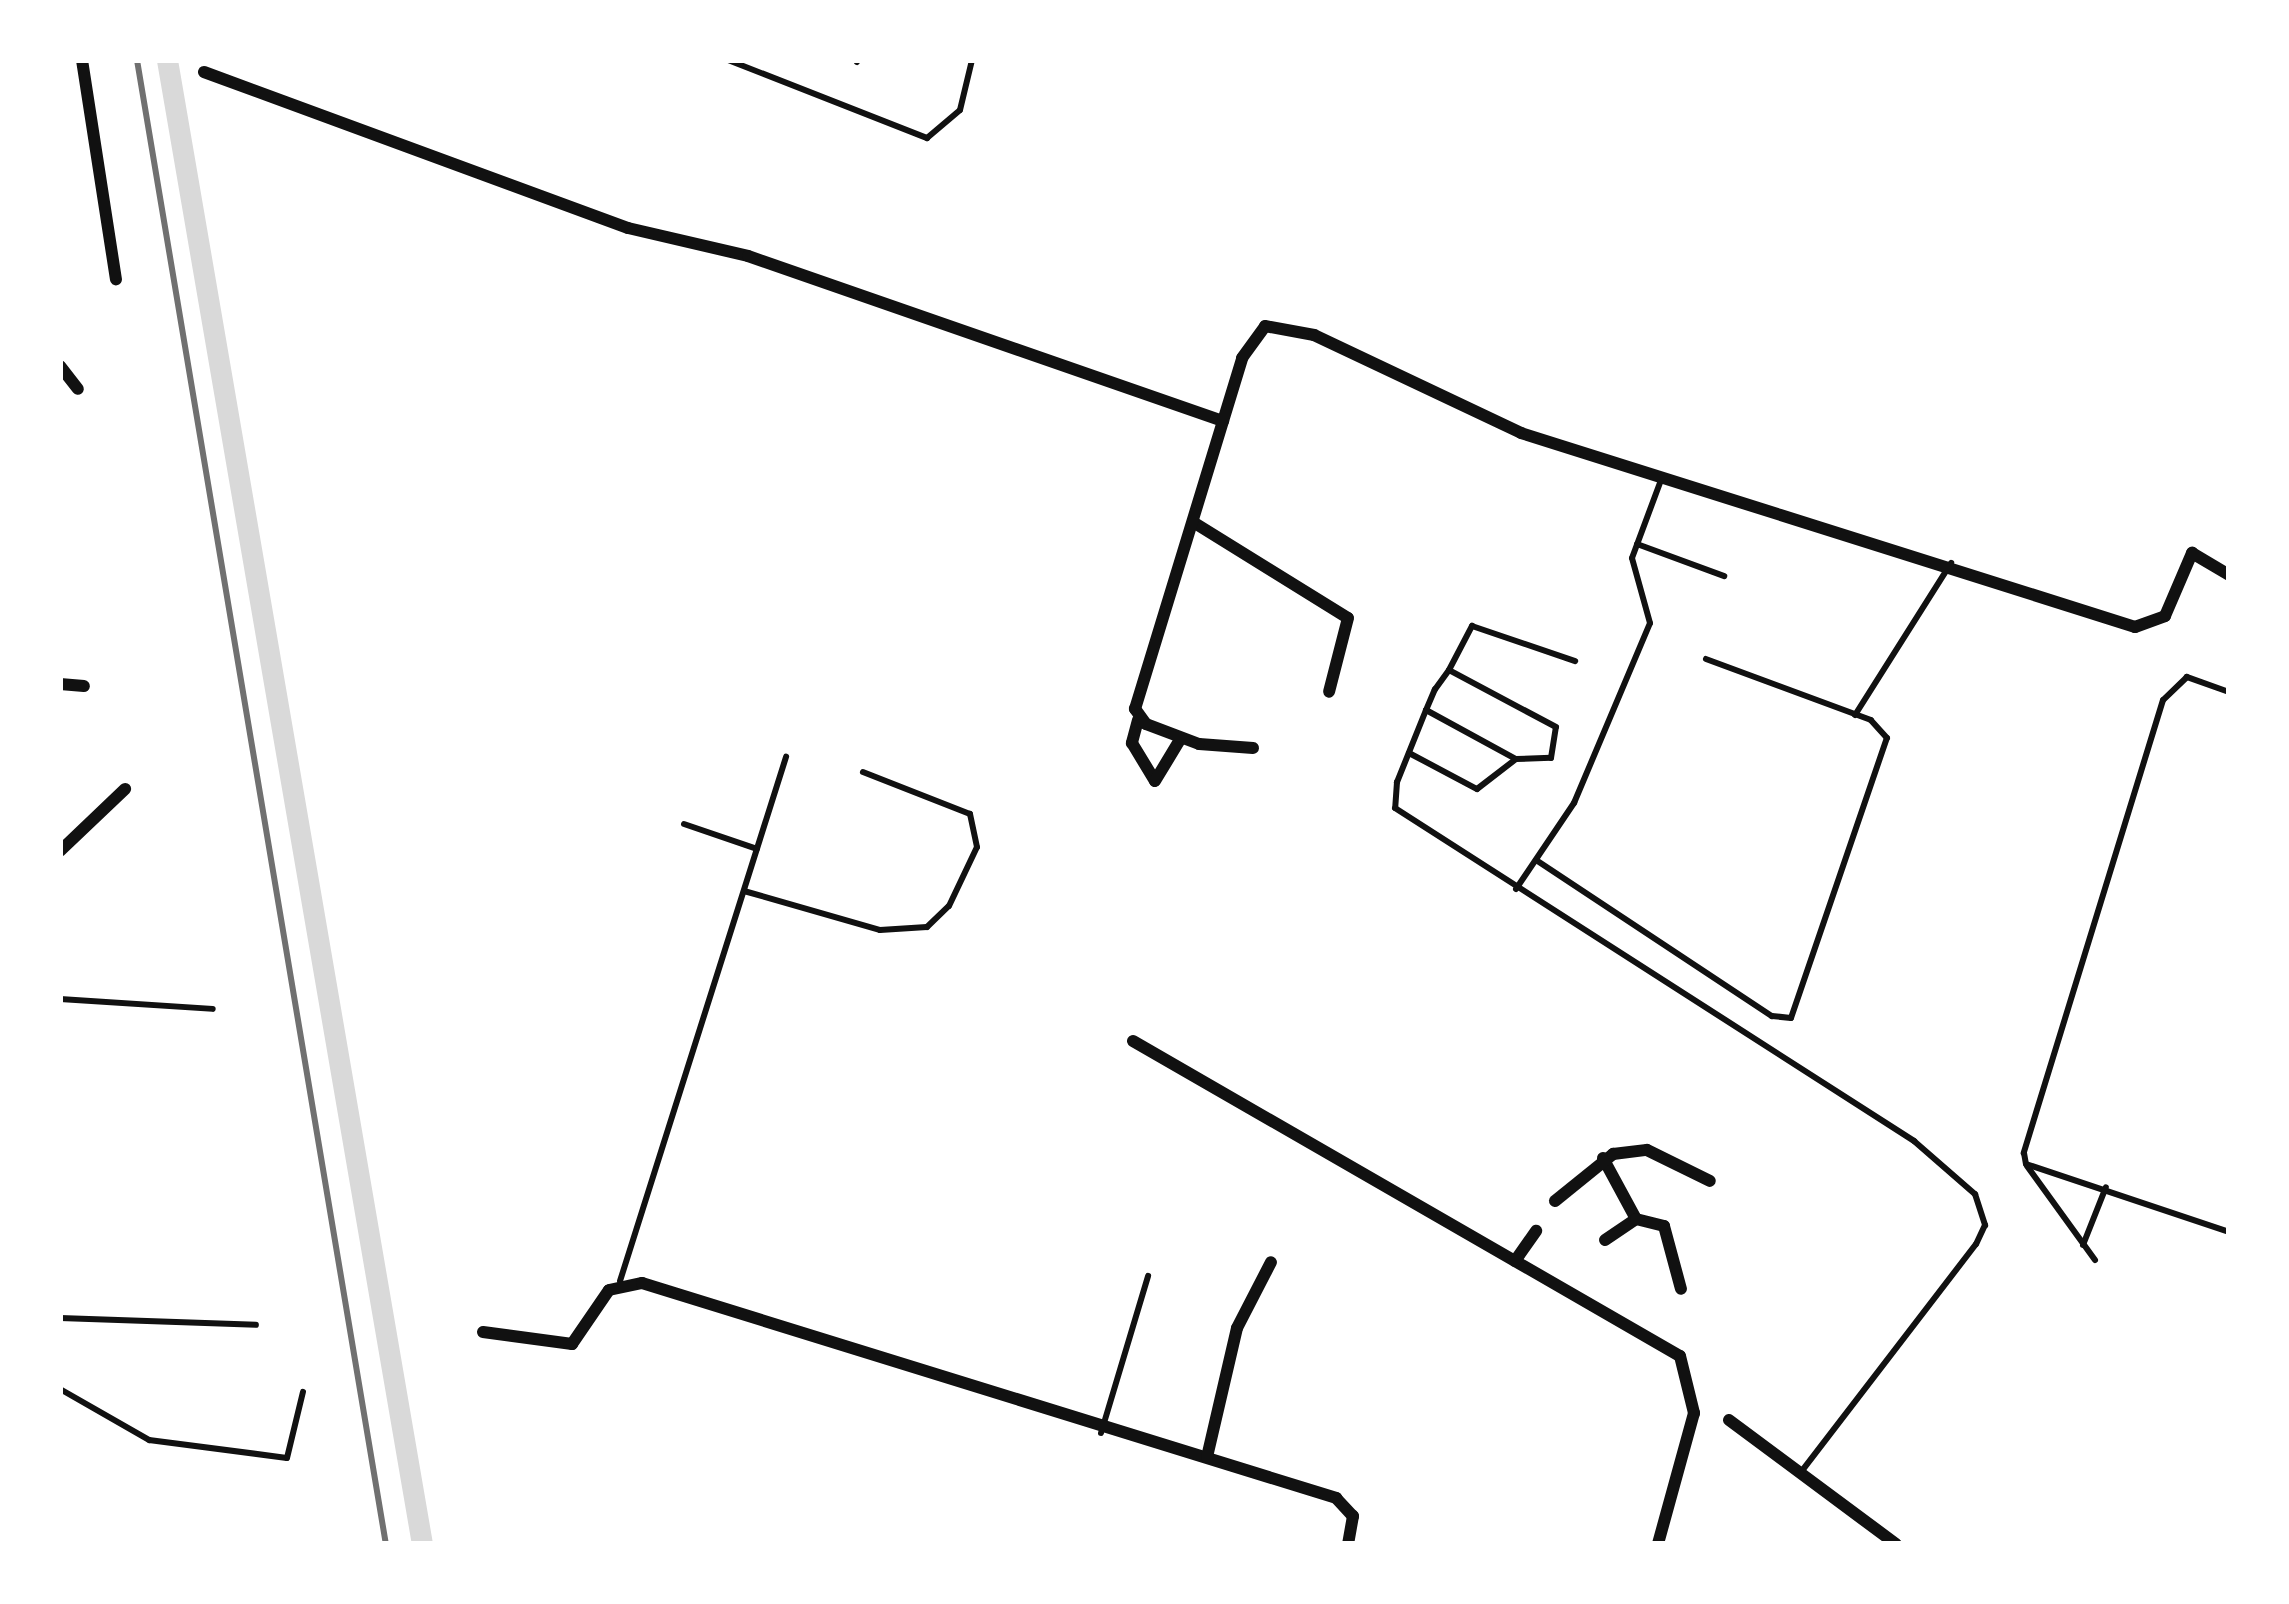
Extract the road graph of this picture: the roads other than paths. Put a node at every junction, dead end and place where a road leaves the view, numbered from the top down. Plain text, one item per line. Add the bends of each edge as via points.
1 (82, 60) edge
2 (728, 60) edge
3 (972, 60) edge
4 (204, 72) dead end
5 (116, 279) dead end
6 (60, 366) edge
7 (78, 388) dead end
8 (1223, 421) junction
9 (1663, 475) junction
10 (1192, 522) junction
11 (1637, 544) junction
12 (1951, 562) junction
13 (2229, 575) edge
14 (1724, 576) dead end
15 (1706, 659) dead end
16 (1575, 661) dead end
17 (1449, 670) junction
18 (60, 684) edge
19 (84, 686) dead end
20 (1329, 692) dead end
21 (2229, 692) edge
22 (1426, 710) junction
23 (1855, 715) junction
24 (1138, 720) junction
25 (1181, 738) junction
26 (1253, 748) dead end
27 (1408, 753) junction
28 (786, 757) dead end
29 (1516, 759) junction
30 (863, 772) dead end
31 (125, 790) dead end
32 (684, 824) dead end
33 (757, 849) junction
34 (60, 851) edge
35 (1536, 860) junction
36 (1516, 889) junction
37 (744, 891) junction
38 (60, 999) edge
39 (214, 1009) dead end
40 (1133, 1041) dead end
41 (1603, 1158) junction
42 (2026, 1164) junction
43 (1710, 1181) dead end
44 (2106, 1186) junction
45 (1555, 1201) dead end
46 (1636, 1219) junction
47 (1536, 1231) dead end
48 (2229, 1232) edge
49 (1605, 1240) dead end
50 (2083, 1245) junction
51 (2095, 1260) dead end
52 (1515, 1261) junction
53 (1271, 1262) dead end
54 (1148, 1276) dead end
55 (620, 1281) junction
56 (1681, 1289) dead end
57 (60, 1318) edge
58 (256, 1325) dead end
59 (484, 1332) dead end
60 (60, 1389) edge
61 (302, 1392) dead end
62 (1729, 1420) dead end
63 (1101, 1433) junction
64 (1207, 1457) junction
65 (1802, 1471) junction
66 (1348, 1544) edge
67 (1658, 1544) edge
68 (1896, 1544) edge

1 - 5 street
2 - 3 lane via 927,138 960,110
4 - 8 street via 628,228 748,256
6 - 7 street
8 - 9 street via 1249,344 1279,324 1521,434
8 - 10 street
9 - 11 lane
9 - 12 street
10 - 20 street via 1348,618
10 - 24 street
11 - 14 lane
11 - 35 lane via 1631,566 1650,623 1589,772
12 - 13 street via 2146,628 2165,616 2192,553
12 - 23 lane
15 - 23 lane
16 - 17 lane via 1472,626
17 - 22 lane
17 - 29 lane via 1556,727 1552,758
18 - 19 street
21 - 42 lane via 2187,676 2163,700
22 - 27 lane
22 - 29 lane
23 - 35 lane via 1882,727 1886,754 1783,1022
24 - 25 street
24 - 25 street via 1132,743 1155,781
25 - 26 street
27 - 29 lane via 1477,789
27 - 36 lane via 1395,808
28 - 33 lane
30 - 37 lane via 970,814 977,847 949,906 927,927 880,930
31 - 34 street
32 - 33 lane
33 - 37 lane
35 - 36 lane
36 - 65 lane via 1914,1141 1975,1194 1985,1225 1976,1244
37 - 55 lane
38 - 39 lane
40 - 52 street
41 - 43 street via 1647,1150
41 - 45 street
41 - 46 street
42 - 44 lane
42 - 50 lane
44 - 48 lane
44 - 50 lane
46 - 49 street
46 - 56 street via 1672,1237
47 - 52 street
50 - 51 lane
52 - 67 street via 1690,1367 1694,1413
53 - 64 street via 1237,1328
54 - 63 lane
55 - 59 street via 572,1344
55 - 63 street
57 - 58 lane
60 - 61 lane via 148,1440 286,1458
62 - 65 street
63 - 64 street
64 - 66 street via 1342,1502 1353,1516
65 - 68 street

